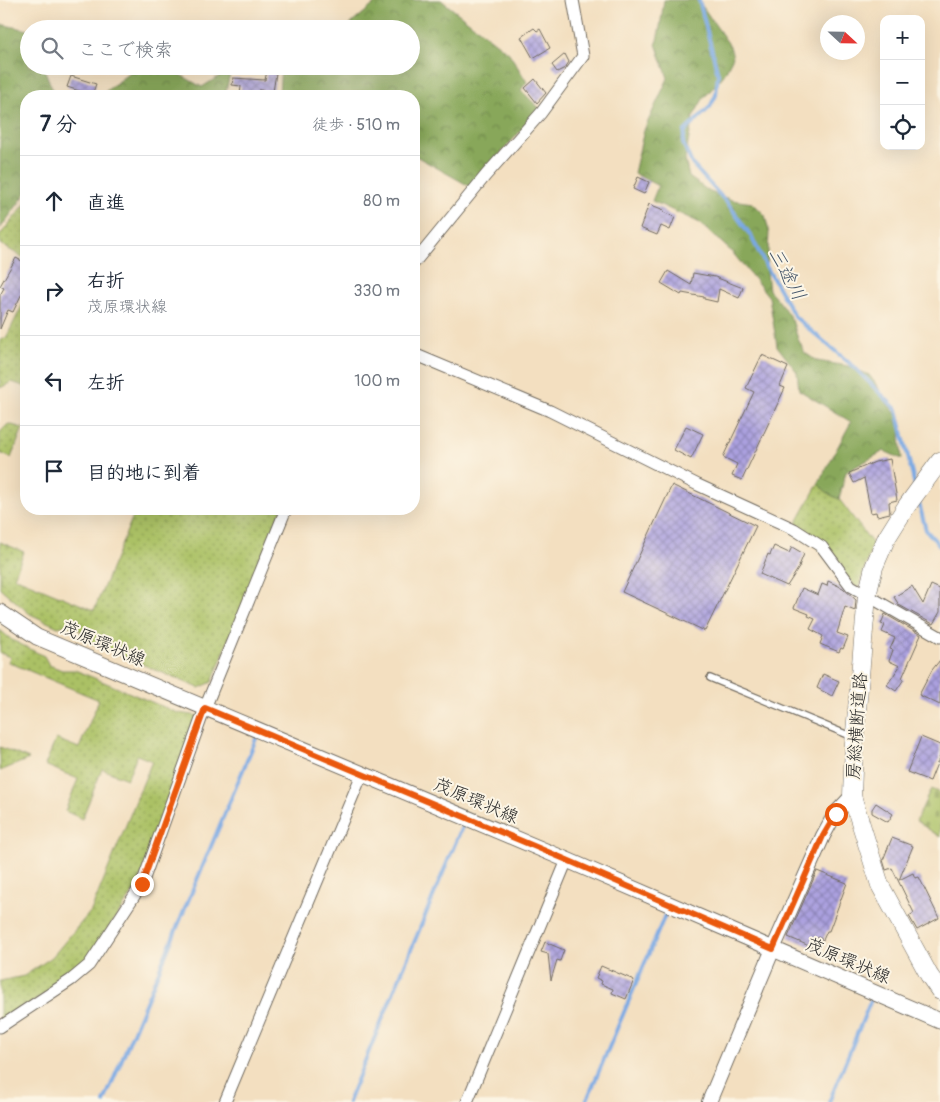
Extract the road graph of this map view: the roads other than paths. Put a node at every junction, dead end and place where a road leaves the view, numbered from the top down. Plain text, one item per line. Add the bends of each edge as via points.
1 (573, 0) edge
2 (420, 256) edge
3 (420, 356) edge
4 (940, 460) edge
5 (284, 515) edge
6 (867, 596) junction
7 (0, 612) edge
8 (940, 637) edge
9 (710, 678) dead end
10 (205, 708) junction
11 (855, 738) junction
12 (362, 774) junction
13 (852, 796) junction
14 (567, 860) junction
15 (773, 949) junction
16 (940, 991) edge
17 (940, 1021) edge
18 (0, 1027) edge
19 (226, 1102) edge
20 (467, 1102) edge
21 (709, 1102) edge

1 - 2 street via 583,56 541,112
3 - 6 street via 550,410 698,485 794,529 822,547 851,586
4 - 6 highway, 房総横断道路 via 886,539 874,567
5 - 10 street
6 - 8 street
6 - 11 highway, 房総横断道路
7 - 10 main road, 茂原環状線 via 37,637
9 - 11 lane
10 - 12 main road, 茂原環状線
10 - 18 street via 142,884 89,965
11 - 13 highway, 房総横断道路
12 - 14 main road, 茂原環状線
12 - 19 street
13 - 15 street via 823,836
13 - 16 highway, 房総横断道路 via 880,885
14 - 15 main road, 茂原環状線
14 - 20 street
15 - 17 main road, 茂原環状線
15 - 21 street

